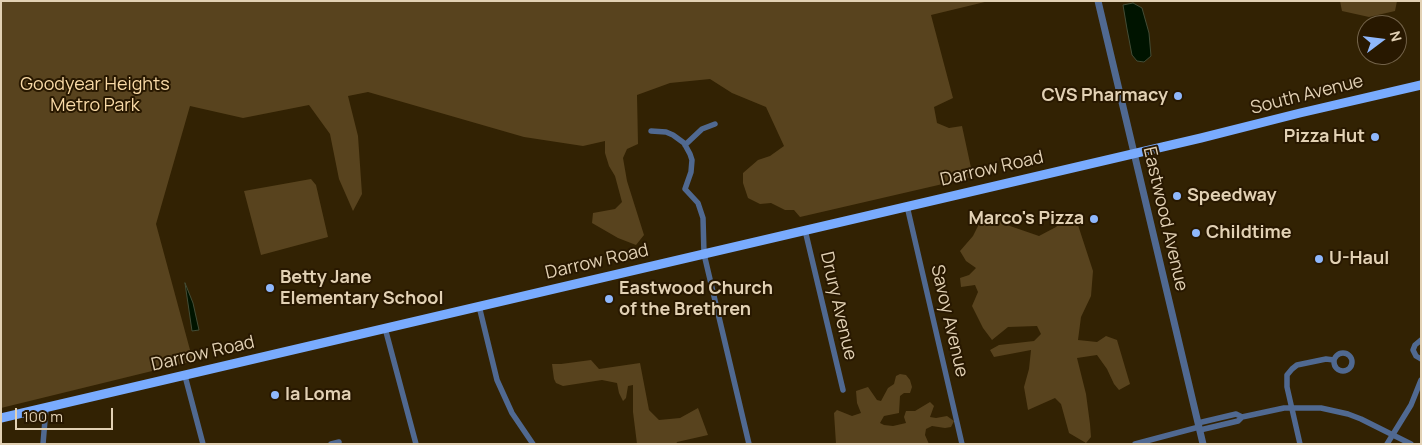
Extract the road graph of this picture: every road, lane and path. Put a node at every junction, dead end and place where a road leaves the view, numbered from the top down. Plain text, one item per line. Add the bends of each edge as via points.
1 (1098, 1) edge
2 (1421, 85) edge
3 (715, 124) dead end
4 (651, 132) dead end
5 (1201, 138) joint
6 (685, 145) junction
7 (1133, 153) junction
8 (907, 206) junction
9 (805, 230) junction
10 (704, 254) junction
11 (479, 306) junction
12 (385, 328) junction
13 (1421, 340) edge
14 (1421, 359) edge
15 (1334, 360) dead end
16 (185, 376) junction
17 (1421, 380) edge
18 (842, 390) dead end
19 (46, 408) junction
20 (1292, 408) junction
21 (1, 418) edge
22 (1199, 427) junction
23 (1392, 435) junction
24 (339, 442) dead end
25 (43, 444) edge
26 (203, 444) edge
27 (331, 444) edge
28 (416, 444) edge
29 (533, 444) edge
30 (749, 444) edge
31 (962, 444) edge
32 (1135, 444) edge
33 (1203, 444) edge
34 (1300, 444) edge
35 (1387, 444) edge
36 (1411, 444) edge

1 - 7 street, Eastwood Avenue
2 - 5 main road, South Avenue
3 - 6 street via 702,129
4 - 6 street via 674,135
5 - 7 main road, Darrow Road
6 - 10 street via 692,165 685,189 700,208 704,223
7 - 8 main road, Darrow Road
7 - 22 street, Eastwood Avenue
8 - 9 main road, Darrow Road
8 - 31 street, Savoy Avenue
9 - 10 main road, Darrow Road
9 - 18 street, Drury Avenue
10 - 11 main road, Darrow Road
10 - 30 street
11 - 12 main road, Darrow Road
11 - 29 street via 497,380 512,413
12 - 16 main road, Darrow Road
12 - 28 street
13 - 14 street via 1413,350
15 - 20 street via 1298,365 1289,372 1286,383
16 - 19 main road, Darrow Road
16 - 26 street
17 - 23 street via 1414,400
19 - 21 main road, Darrow Road
19 - 25 street
20 - 22 street via 1242,417 1236,414
20 - 23 street via 1342,412
20 - 34 street
22 - 32 street
22 - 33 street, Eastwood Avenue
23 - 35 street
23 - 36 street
24 - 27 street

